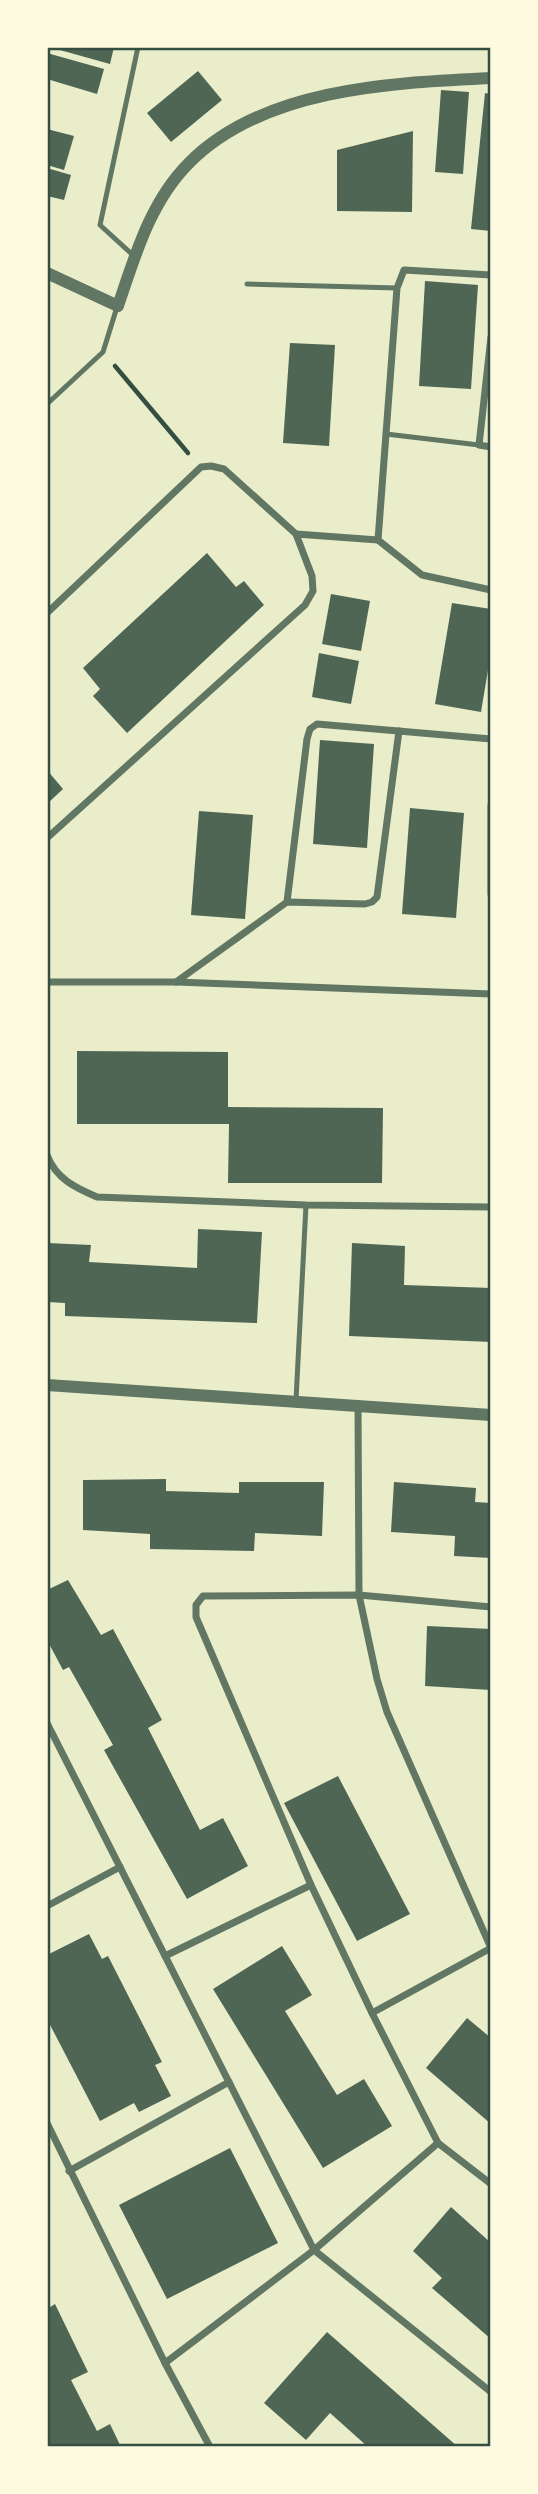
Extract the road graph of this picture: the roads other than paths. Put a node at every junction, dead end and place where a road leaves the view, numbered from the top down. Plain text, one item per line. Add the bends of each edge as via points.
1 (138, 47) edge
2 (491, 78) edge
3 (134, 256) junction
4 (47, 273) edge
5 (491, 275) edge
6 (247, 284) dead end
7 (397, 288) junction
8 (118, 306) junction
9 (491, 337) edge
10 (47, 404) edge
11 (386, 434) junction
12 (479, 445) junction
13 (491, 447) edge
14 (296, 534) junction
15 (378, 540) junction
16 (491, 590) edge
17 (47, 613) edge
18 (400, 731) junction
19 (491, 739) edge
20 (491, 806) edge
21 (47, 838) edge
22 (491, 894) edge
23 (288, 902) junction
24 (47, 982) edge
25 (176, 982) junction
26 (491, 994) edge
27 (47, 1155) edge
28 (306, 1205) junction
29 (491, 1207) edge
30 (47, 1385) edge
31 (296, 1400) junction
32 (358, 1405) junction
33 (491, 1415) edge
34 (359, 1595) junction
35 (491, 1607) edge
36 (47, 1723) edge
37 (120, 1867) junction
38 (311, 1885) junction
39 (47, 1906) edge
40 (491, 1948) edge
41 (165, 1956) junction
42 (372, 2013) junction
43 (229, 2082) junction
44 (47, 2123) edge
45 (438, 2143) junction
46 (69, 2171) junction
47 (491, 2184) edge
48 (314, 2250) junction
49 (165, 2363) junction
50 (491, 2392) edge
51 (210, 2447) edge

1 - 3 lane via 100,225
2 - 3 street via 357,90 300,102 249,120 188,164 159,203
3 - 8 street
4 - 8 street
5 - 7 street via 404,270
6 - 7 lane
7 - 11 street
8 - 10 lane via 103,352
9 - 12 street
11 - 12 lane
11 - 15 street
12 - 13 street
14 - 15 street
14 - 17 street via 224,469 201,467
14 - 21 street via 312,576 313,591 305,605
15 - 16 street via 422,575
18 - 19 street
18 - 23 street via 377,897 365,904
18 - 23 street via 317,724 310,729
20 - 22 street
23 - 25 street
24 - 25 street
25 - 26 street
27 - 28 street via 67,1184 97,1197
28 - 29 street
28 - 31 lane
30 - 31 street
31 - 32 street
32 - 33 street
32 - 34 street
34 - 35 street
34 - 38 street via 203,1596 196,1605 195,1617
34 - 40 street via 387,1712
36 - 37 street
37 - 39 street
37 - 41 street
38 - 41 street
38 - 42 street
40 - 42 street
41 - 43 street
42 - 45 street
43 - 46 street
43 - 48 street
44 - 46 street
45 - 47 street
45 - 48 street
46 - 49 street
48 - 49 street
48 - 50 street
49 - 51 street

